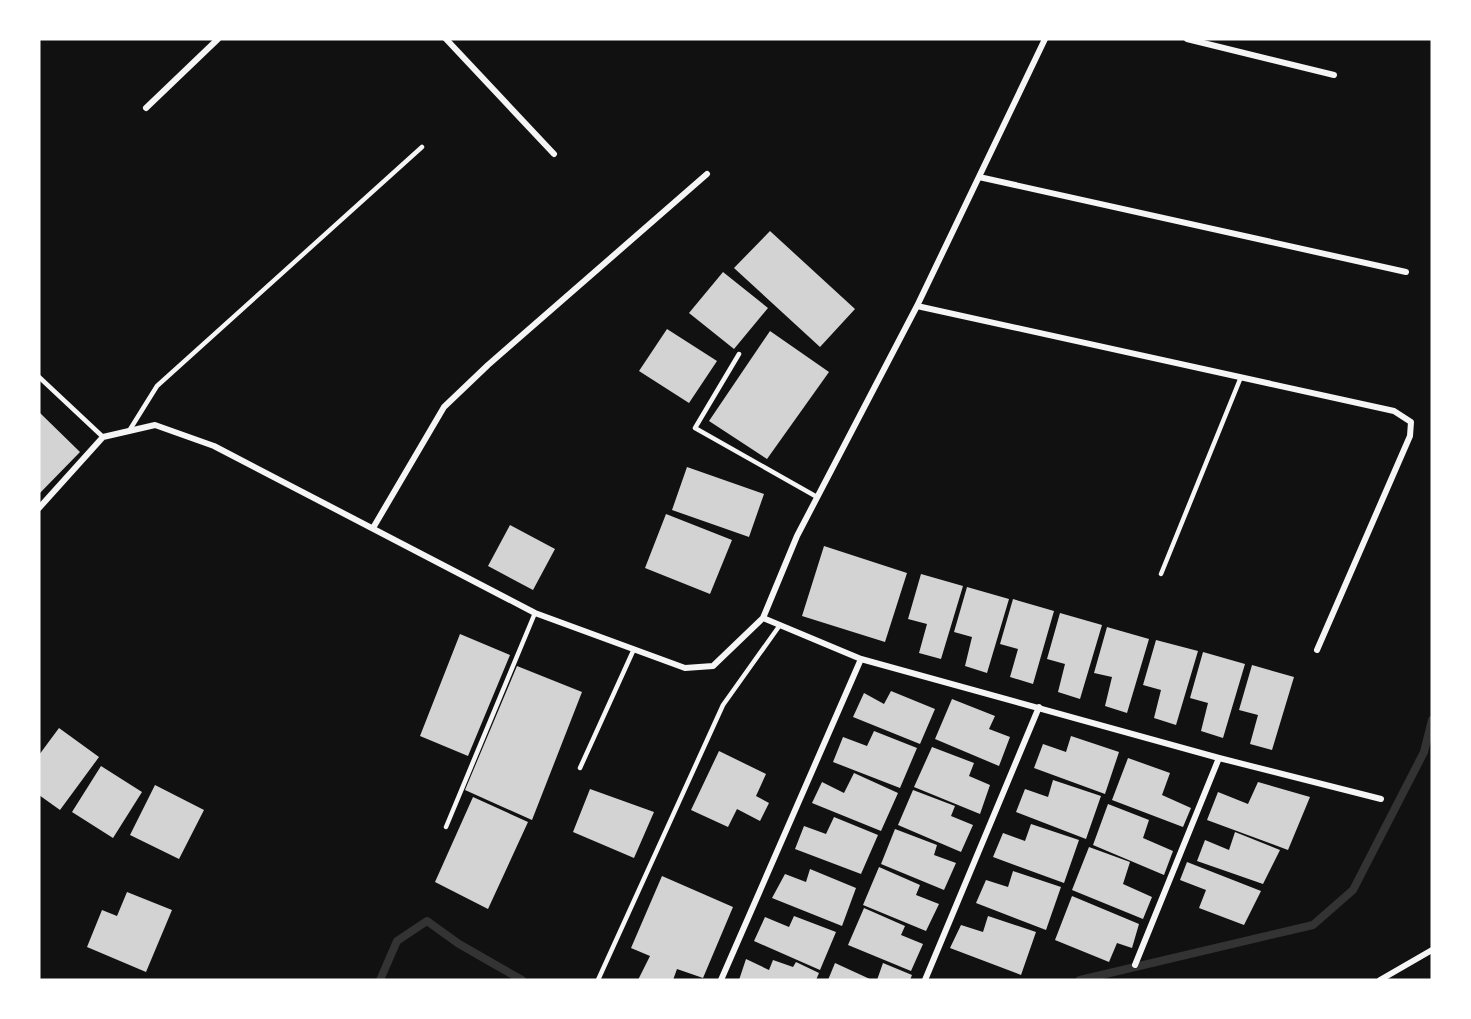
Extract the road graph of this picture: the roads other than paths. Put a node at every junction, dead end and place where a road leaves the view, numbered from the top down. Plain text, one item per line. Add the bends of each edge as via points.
1 (218, 39) edge
2 (446, 39) edge
3 (1045, 39) edge
4 (1187, 39) edge
5 (1334, 75) dead end
6 (146, 108) dead end
7 (422, 147) dead end
8 (554, 154) dead end
9 (707, 174) dead end
10 (979, 177) junction
11 (1406, 272) dead end
12 (916, 306) junction
13 (740, 354) dead end
14 (39, 377) edge
15 (1241, 377) junction
16 (129, 431) junction
17 (103, 437) junction
18 (817, 497) junction
19 (39, 508) edge
20 (373, 528) junction
21 (1161, 574) dead end
22 (536, 613) junction
23 (763, 618) junction
24 (780, 625) junction
25 (634, 649) junction
26 (1317, 650) dead end
27 (861, 658) junction
28 (1040, 707) junction
29 (1219, 758) junction
30 (579, 768) dead end
31 (1381, 799) dead end
32 (446, 827) dead end
33 (1432, 950) edge
34 (1136, 966) dead end
35 (598, 980) edge
36 (721, 980) edge
37 (925, 980) edge
38 (1380, 980) edge

1 - 6 street
2 - 8 street
3 - 10 street
4 - 5 street
7 - 16 lane via 157,386
9 - 20 street via 444,407
10 - 11 street
10 - 12 street
12 - 15 street
12 - 18 street
13 - 18 lane via 695,428
14 - 17 lane
15 - 21 lane
15 - 26 street via 1394,411 1411,422 1410,436
16 - 17 street
16 - 20 street via 155,424 214,446
17 - 19 street
18 - 23 street
20 - 22 street
22 - 25 street
22 - 32 lane
23 - 24 street
23 - 25 street via 713,666 685,668
24 - 27 street
24 - 35 lane via 723,705
25 - 30 lane
27 - 28 street
27 - 36 street
28 - 29 street
28 - 37 street
29 - 31 street
29 - 34 street
33 - 38 street

